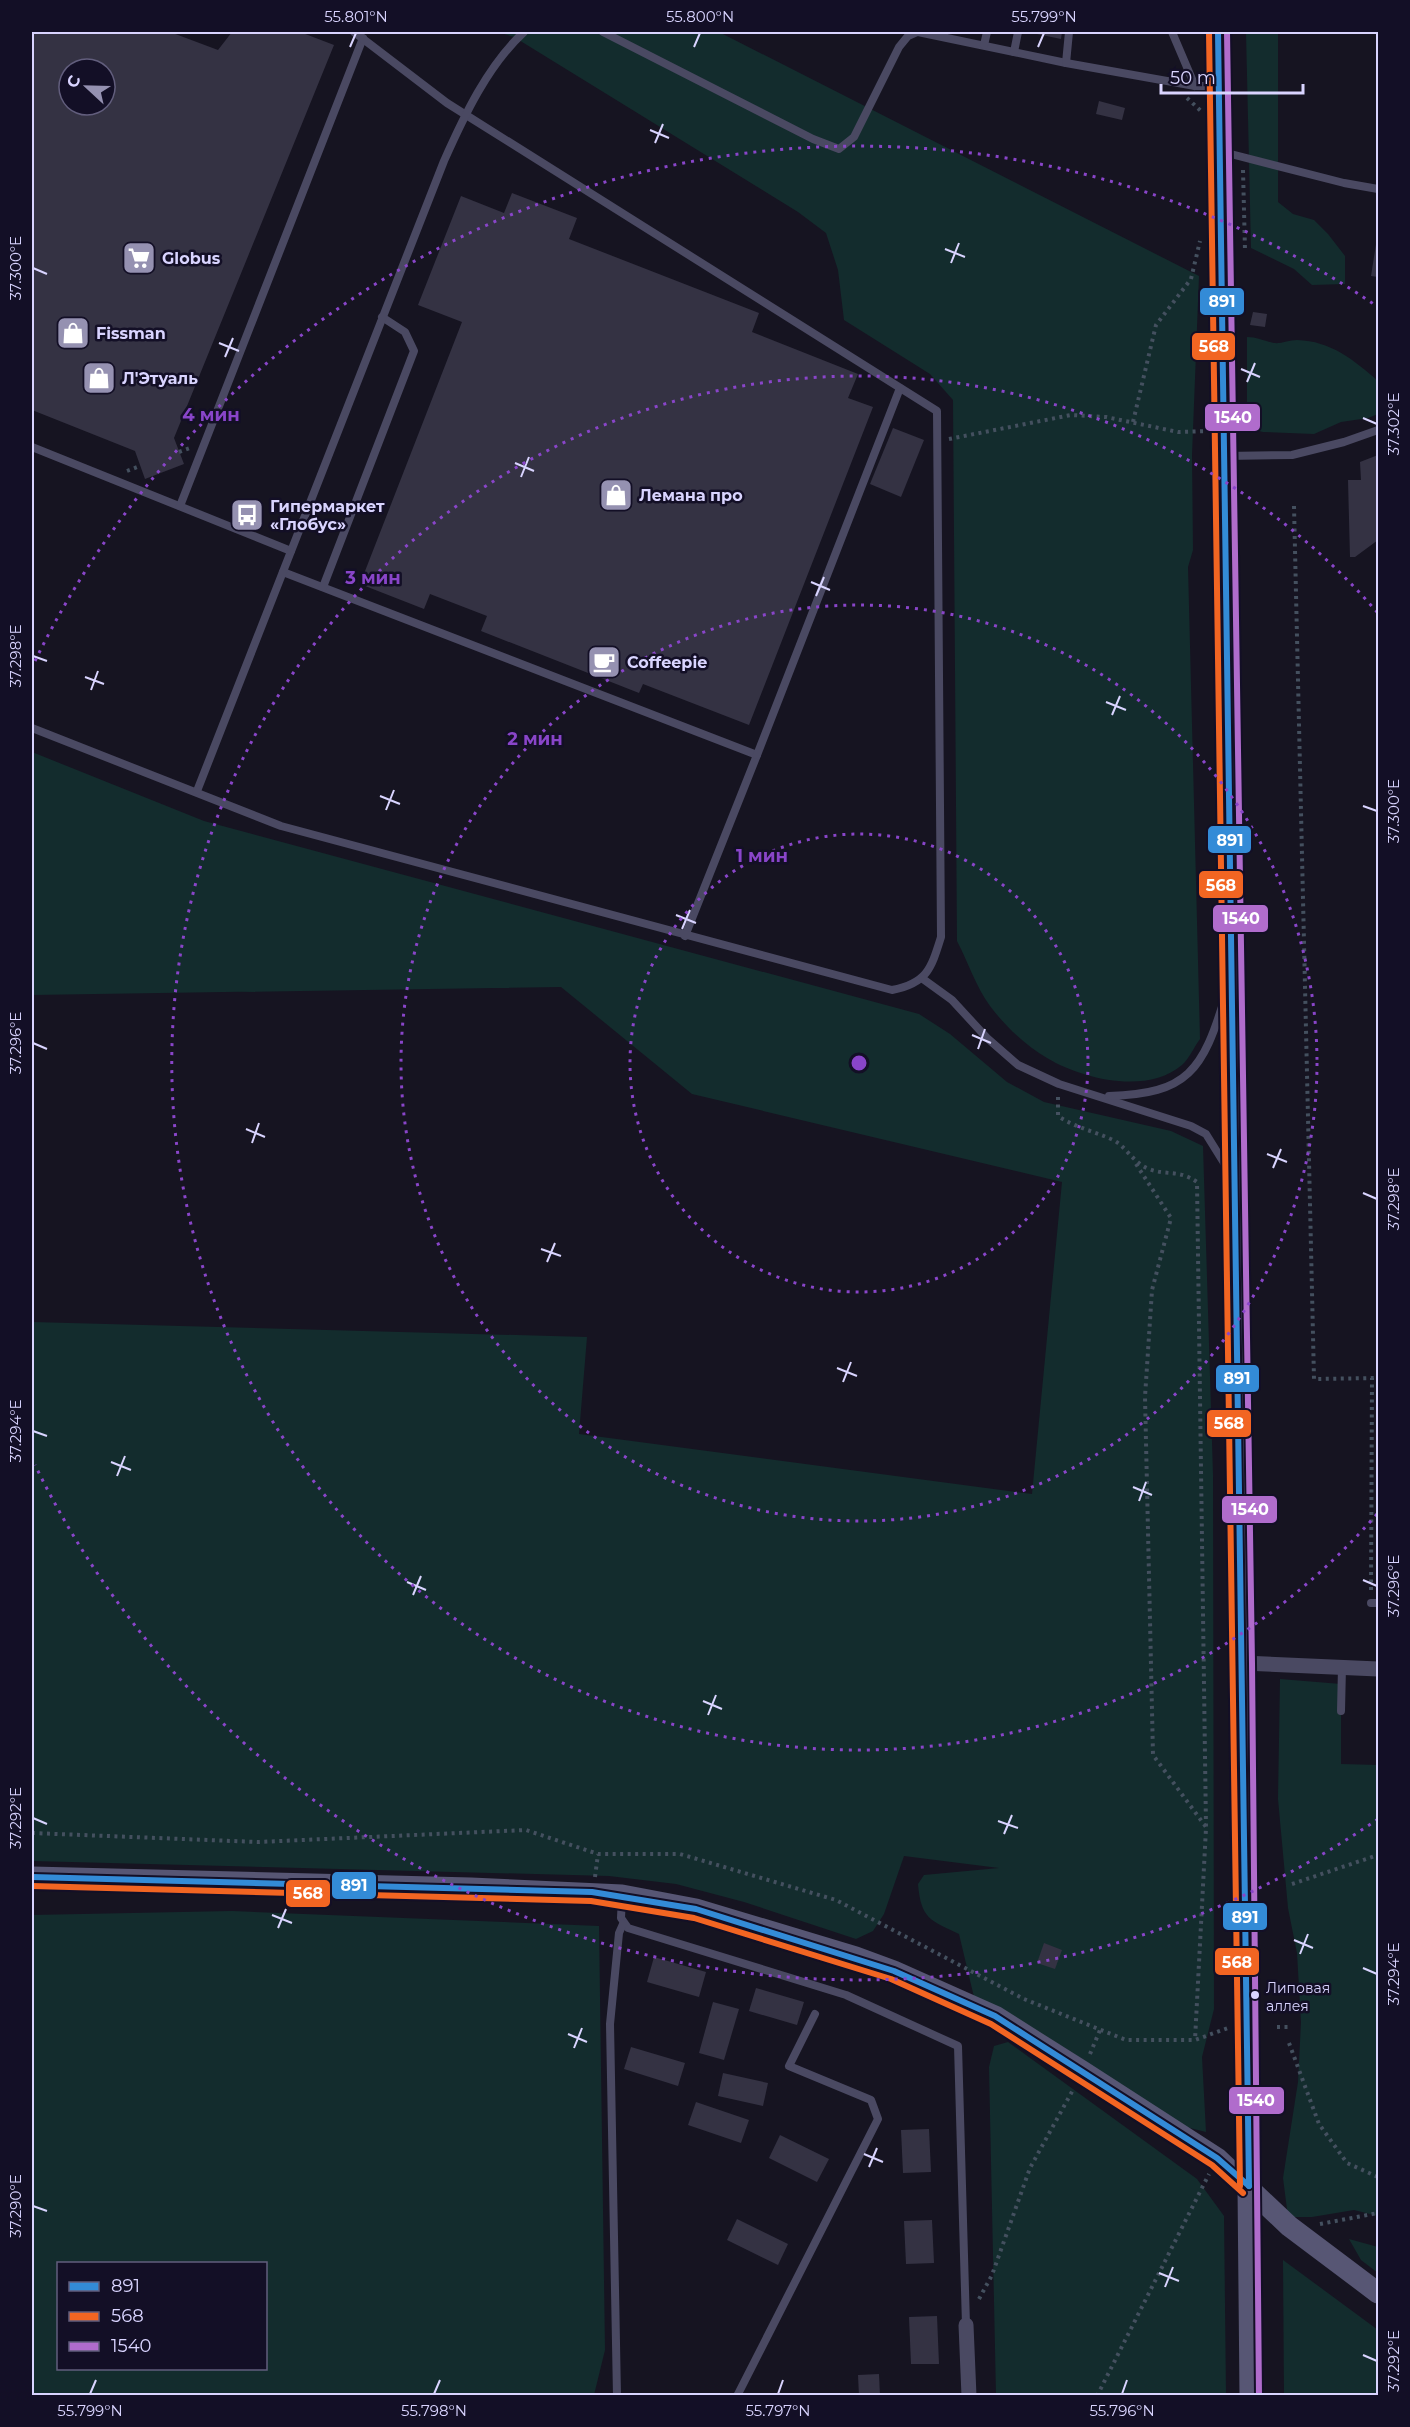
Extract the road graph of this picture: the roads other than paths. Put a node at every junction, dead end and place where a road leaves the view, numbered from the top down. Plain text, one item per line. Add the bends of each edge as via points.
1 (354, 32) edge
2 (524, 32) edge
3 (603, 32) edge
4 (917, 32) edge
5 (987, 32) edge
6 (1018, 32) edge
7 (1069, 32) edge
8 (1172, 32) edge
9 (1218, 32) edge
10 (363, 38) junction
11 (984, 45) junction
12 (1014, 52) junction
13 (1066, 63) junction
14 (1195, 86) junction
15 (1219, 87) junction
16 (465, 114) junction
17 (1220, 151) junction
18 (1378, 189) edge
19 (382, 317) junction
20 (900, 388) junction
21 (1378, 430) edge
22 (32, 447) edge
23 (1224, 456) junction
24 (180, 506) junction
25 (291, 551) junction
26 (283, 572) junction
27 (323, 587) junction
28 (32, 728) edge
29 (756, 755) junction
30 (197, 791) junction
31 (686, 936) junction
32 (1232, 972) junction
33 (922, 979) junction
34 (1102, 1096) junction
35 (1236, 1184) junction
36 (1243, 1663) junction
37 (1342, 1667) junction
38 (1378, 1669) edge
39 (1341, 1711) dead end
40 (32, 1877) edge
41 (622, 1895) junction
42 (623, 1924) junction
43 (814, 2014) dead end
44 (1249, 2186) junction
45 (1378, 2293) edge
46 (966, 2325) joint
47 (617, 2396) edge
48 (737, 2396) edge
49 (969, 2396) edge
50 (1250, 2396) edge

1 - 10 lane
2 - 16 lane
3 - 4 lane via 839,149 854,137 899,47
4 - 11 lane
5 - 11 lane
6 - 12 lane
7 - 13 lane
8 - 14 lane
9 - 15 main road
10 - 16 lane
10 - 24 lane
11 - 12 lane
12 - 13 lane
13 - 14 lane
14 - 15 lane
15 - 17 main road
16 - 19 lane
16 - 20 lane
17 - 18 lane
17 - 23 main road
19 - 25 lane
19 - 27 lane via 405,332 414,351
20 - 29 lane
20 - 33 lane via 937,411 940,937 933,962
21 - 23 lane via 1292,455
22 - 24 lane
23 - 32 main road
24 - 25 lane
25 - 26 lane
26 - 27 lane
26 - 30 lane
27 - 29 lane
28 - 30 lane
29 - 31 lane
30 - 31 lane via 281,826
31 - 33 lane via 892,990 910,987
32 - 34 lane via 1204,1055 1192,1071 1160,1091
32 - 35 main road
33 - 34 lane via 952,1000 1018,1065 1059,1084
34 - 35 lane via 1175,1119 1206,1134
35 - 36 main road
36 - 37 street
36 - 44 main road
37 - 38 street
37 - 39 lane
40 - 41 main road
41 - 42 lane
41 - 44 main road via 696,1909 894,1971 996,2016 1217,2158
42 - 46 lane via 846,1995 958,2046
42 - 47 lane via 610,2024
43 - 48 lane via 789,2066 871,2100 878,2119
44 - 45 main road via 1289,2226
44 - 50 main road
46 - 49 street

